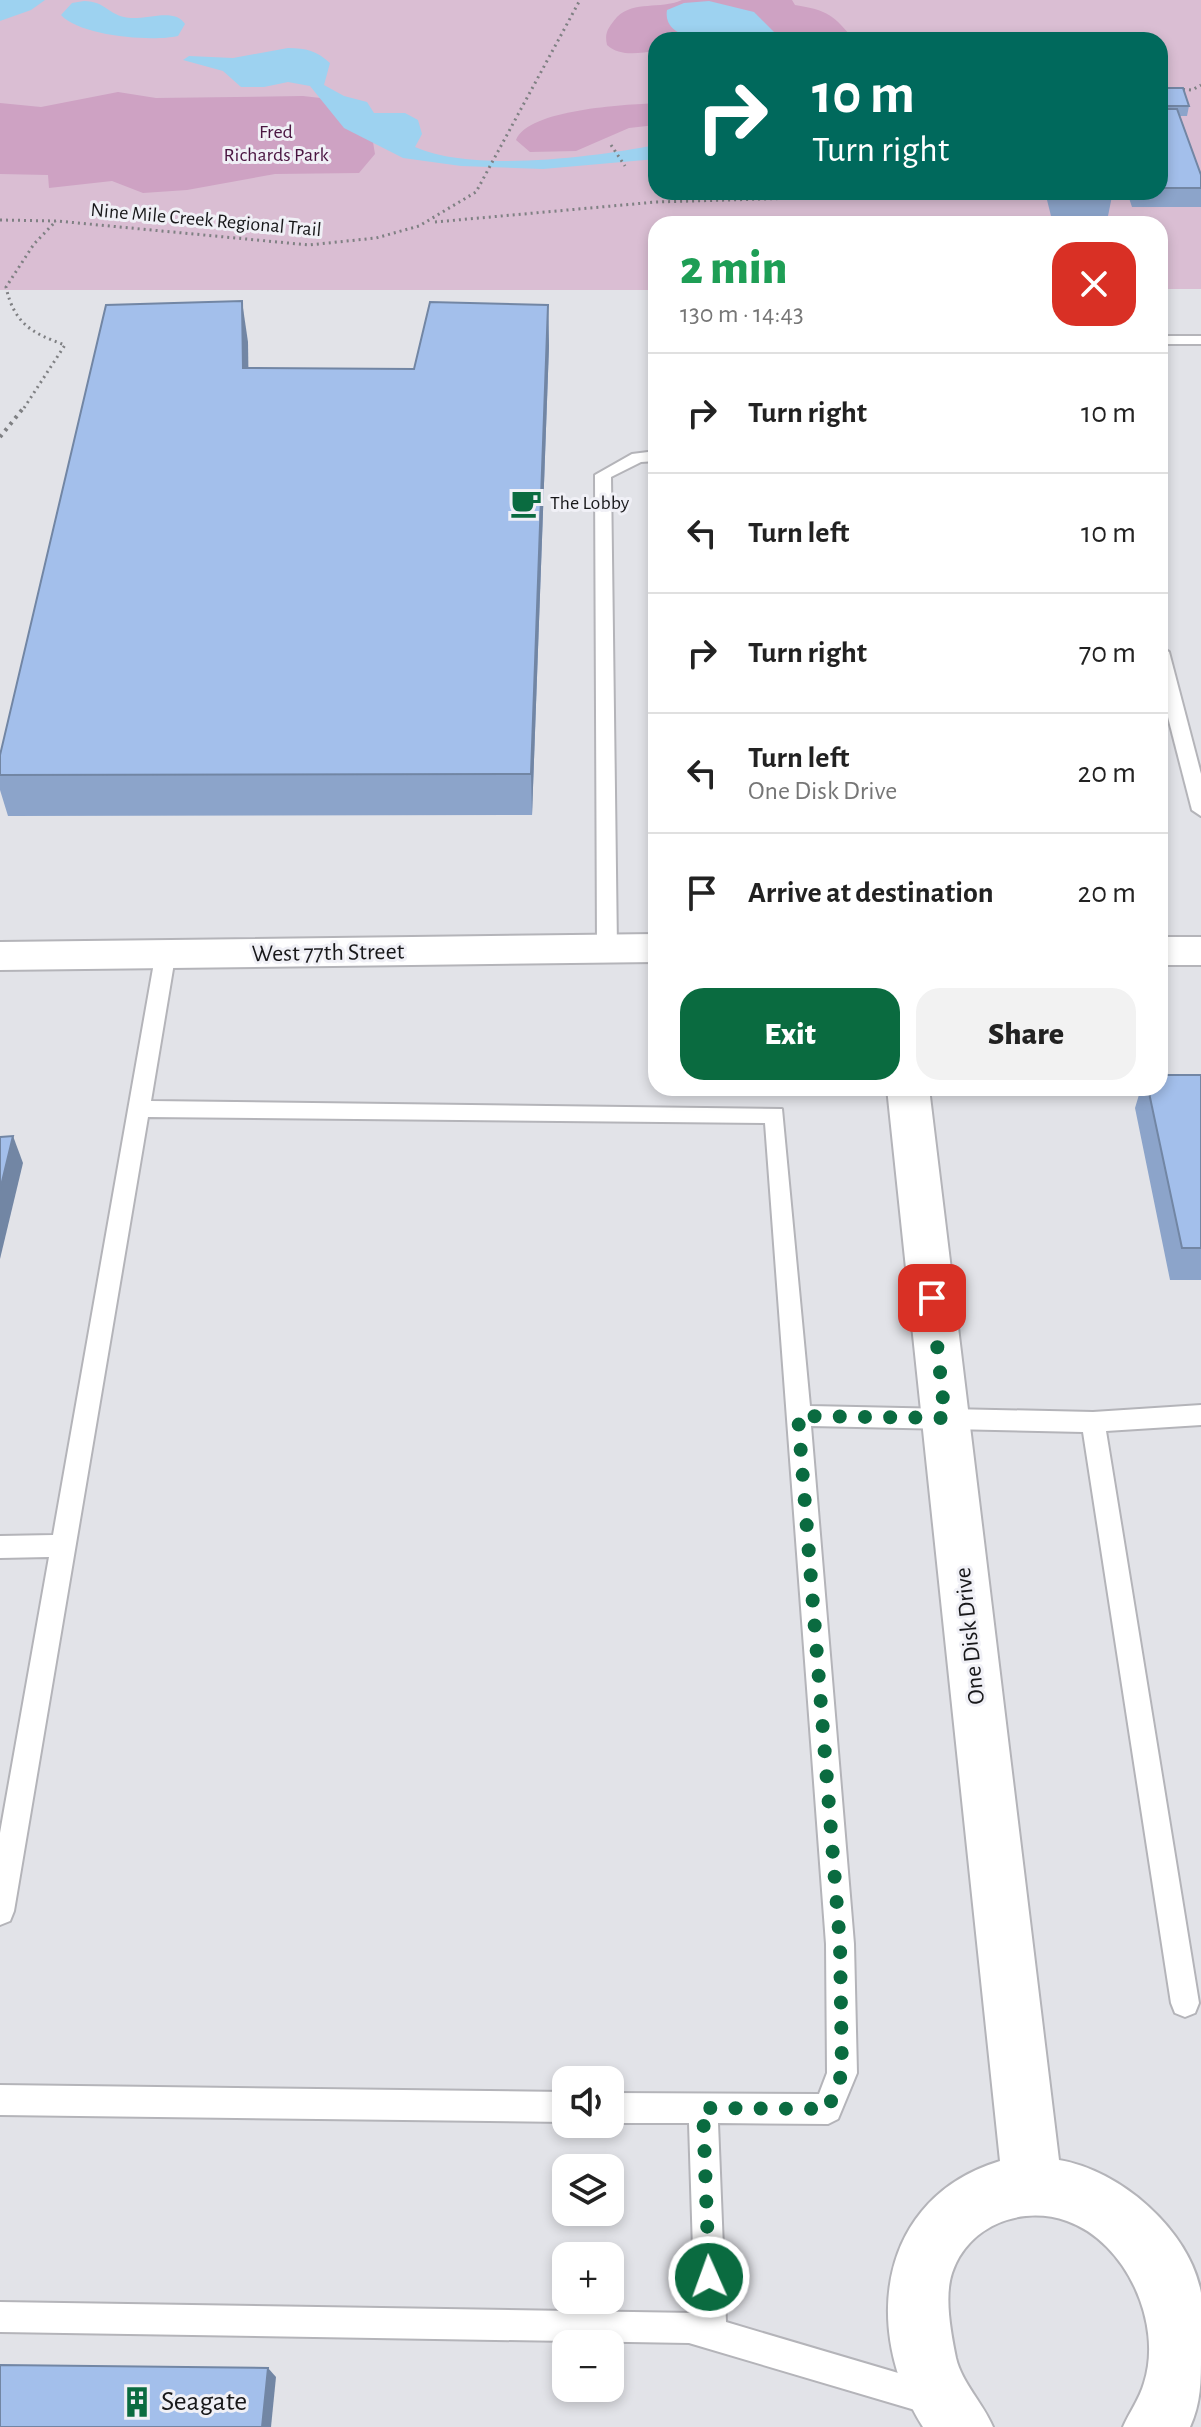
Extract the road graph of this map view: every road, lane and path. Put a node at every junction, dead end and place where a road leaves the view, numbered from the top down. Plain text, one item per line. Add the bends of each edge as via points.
1 (580, 0) edge
2 (1201, 85) edge
3 (1171, 89) edge
4 (611, 145) dead end
5 (625, 166) dead end
6 (728, 200) edge
7 (0, 220) edge
8 (57, 221) junction
9 (426, 223) junction
10 (1168, 340) edge
11 (1201, 340) edge
12 (0, 437) edge
13 (648, 456) edge
14 (1168, 683) edge
15 (1201, 810) edge
16 (607, 948) junction
17 (648, 948) edge
18 (1168, 951) edge
19 (1201, 951) edge
20 (0, 956) edge
21 (165, 957) junction
22 (909, 1096) edge
23 (139, 1109) junction
24 (1201, 1415) edge
25 (798, 1416) junction
26 (945, 1418) junction
27 (1093, 1422) junction
28 (63, 1546) junction
29 (0, 1547) edge
30 (0, 1911) edge
31 (1185, 2003) dead end
32 (0, 2100) edge
33 (552, 2107) edge
34 (624, 2108) edge
35 (703, 2108) junction
36 (1032, 2184) junction
37 (1183, 2279) edge
38 (0, 2317) edge
39 (711, 2334) junction
40 (951, 2414) edge
41 (1155, 2427) edge

1 - 9 path, Nine Mile Creek Regional Trail via 485,178 465,201
2 - 3 path
4 - 5 path
6 - 9 path
7 - 8 path, Nine Mile Creek Regional Trail
8 - 9 path, Nine Mile Creek Regional Trail via 309,245 389,236
8 - 12 path via 34,244 6,287 11,314 29,333 65,345 45,369 39,389
10 - 11 lane
13 - 16 lane via 603,475
14 - 15 lane
16 - 17 street, West 77th Street
16 - 21 street, West 77th Street
18 - 19 street
20 - 21 street, West 77th Street
21 - 23 lane
22 - 26 street, One Disk Drive
23 - 25 lane via 775,1115
23 - 28 lane
24 - 27 lane
25 - 26 lane
25 - 35 lane via 840,1944 842,2073 828,2109
26 - 27 lane
26 - 36 street, One Disk Drive
27 - 31 lane
28 - 29 lane
28 - 30 lane
32 - 33 lane
34 - 35 lane
35 - 39 lane
36 - 37 street via 1080,2193 1129,2227
36 - 40 street via 982,2195 959,2209 926,2254 918,2284 922,2358
37 - 41 street via 1175,2309 1180,2340 1176,2387
38 - 39 lane via 689,2327
39 - 40 lane

